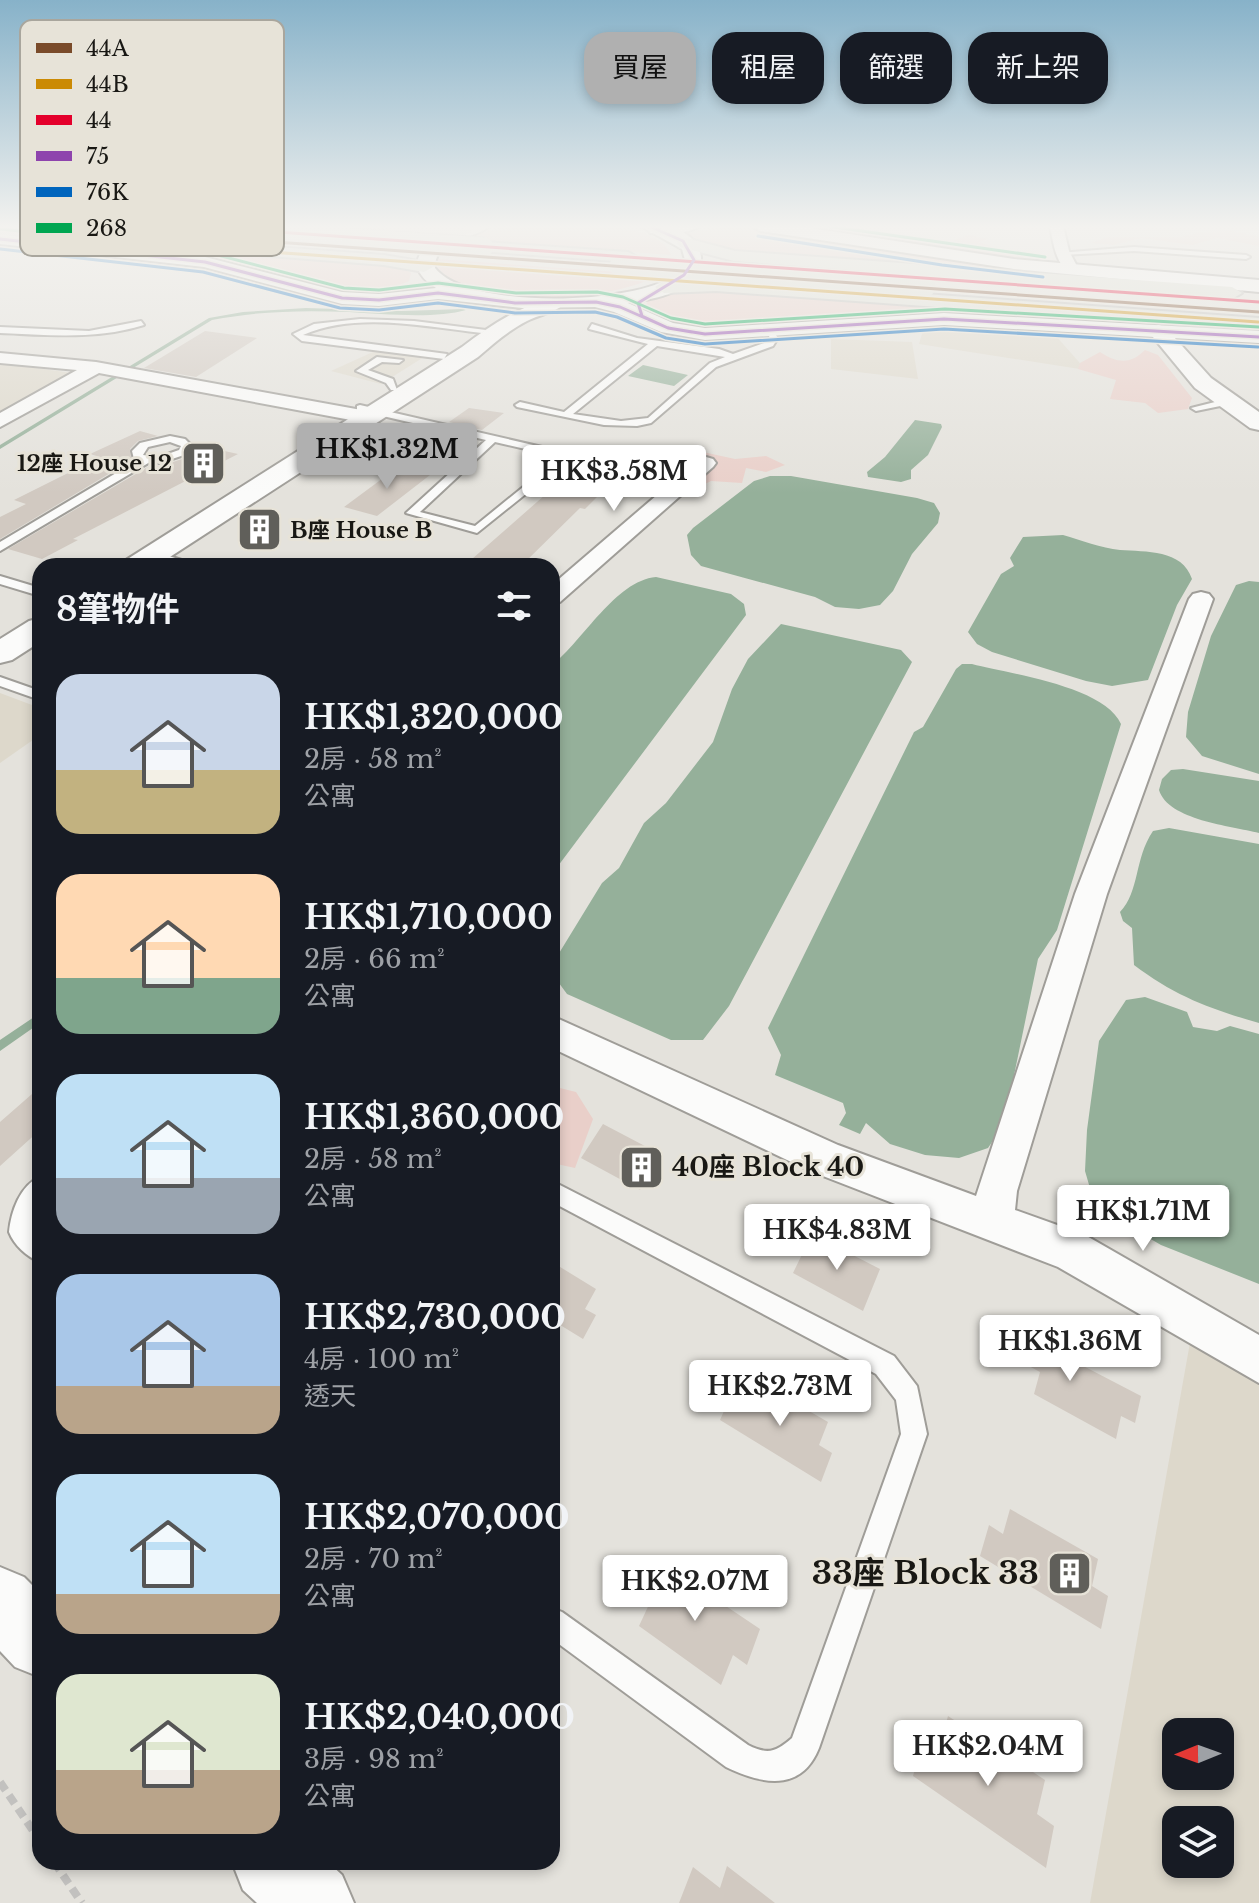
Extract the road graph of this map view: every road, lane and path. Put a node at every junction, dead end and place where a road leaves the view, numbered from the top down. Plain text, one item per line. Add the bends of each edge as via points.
1 (498, 315) edge
2 (521, 315) edge
3 (639, 315) edge
4 (1131, 315) edge
5 (642, 316) joint
6 (141, 323) dead end
7 (1259, 324) edge
8 (592, 327) dead end
9 (0, 330) edge
10 (482, 330) junction
11 (768, 330) junction
12 (1158, 331) junction
13 (1190, 333) junction
14 (1259, 337) edge
15 (656, 342) junction
16 (730, 356) junction
17 (0, 358) edge
18 (440, 359) junction
19 (103, 369) junction
20 (394, 388) junction
21 (1222, 398) junction
22 (520, 405) dead end
23 (1196, 408) dead end
24 (364, 412) junction
25 (568, 413) junction
26 (0, 421) edge
27 (1259, 423) edge
28 (493, 439) junction
29 (146, 460) dead end
30 (706, 463) dead end
31 (0, 547) edge
32 (118, 558) edge
33 (148, 558) edge
34 (0, 580) edge
35 (32, 590) edge
36 (560, 590) edge
37 (1201, 599) dead end
38 (32, 611) edge
39 (0, 631) edge
40 (32, 633) edge
41 (0, 653) edge
42 (0, 681) edge
43 (32, 693) edge
44 (560, 1035) edge
45 (560, 1195) edge
46 (32, 1198) edge
47 (992, 1222) junction
48 (32, 1243) edge
49 (1259, 1360) edge
50 (0, 1601) edge
51 (560, 1628) edge
52 (32, 1634) edge
53 (0, 1782) edge
54 (32, 1829) edge
55 (59, 1870) edge
56 (279, 1870) edge
57 (82, 1903) edge
58 (314, 1903) edge

1 - 10 street
2 - 24 street via 470,352
3 - 5 main road
4 - 7 highway
5 - 11 main road via 668,328 705,334
6 - 9 lane via 102,333
8 - 15 lane
10 - 18 street
10 - 18 lane via 374,322 317,326 297,334
11 - 12 main road via 944,319
11 - 16 lane via 774,338 770,344
12 - 13 main road
12 - 21 street
13 - 14 main road
13 - 21 street via 1195,364
15 - 16 lane
15 - 25 lane
16 - 25 lane via 700,374 651,420 611,423
17 - 19 street
18 - 20 street
18 - 20 lane via 375,361 362,370 390,381
19 - 24 street
19 - 26 street
20 - 24 street
21 - 23 lane
21 - 27 street
22 - 25 lane
24 - 28 lane
24 - 32 street
24 - 33 street
28 - 28 lane via 568,456 477,530 412,513
29 - 31 lane
30 - 36 street
34 - 35 lane
37 - 47 street via 1091,894 997,1191
38 - 39 street
40 - 41 street
42 - 43 lane
44 - 47 street via 712,1109 941,1206
45 - 51 lane via 885,1365 908,1395 914,1434 804,1748 785,1766 762,1770 737,1756
46 - 48 lane via 20,1232
47 - 49 street via 1070,1250
50 - 52 street
53 - 54 path
55 - 57 path
56 - 58 street

